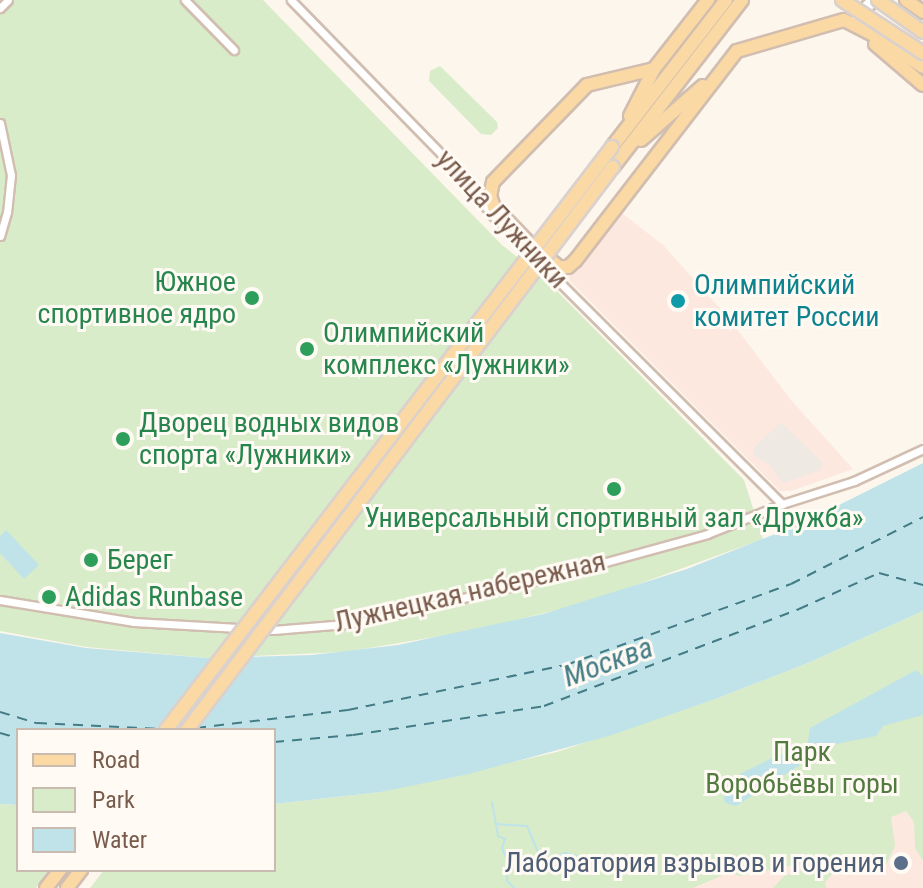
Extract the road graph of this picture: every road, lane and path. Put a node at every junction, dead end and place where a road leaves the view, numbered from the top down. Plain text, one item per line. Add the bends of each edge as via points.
1 (8, 0) edge
2 (185, 0) edge
3 (291, 0) edge
4 (708, 0) edge
5 (726, 0) edge
6 (742, 0) edge
7 (842, 0) edge
8 (878, 0) edge
9 (906, 0) edge
10 (0, 8) edge
11 (923, 12) edge
12 (851, 18) junction
13 (824, 25) junction
14 (923, 32) edge
15 (234, 50) dead end
16 (923, 53) edge
17 (923, 67) edge
18 (654, 69) junction
19 (716, 75) junction
20 (923, 85) edge
21 (0, 123) edge
22 (615, 143) junction
23 (613, 167) junction
24 (0, 236) edge
25 (571, 265) junction
26 (557, 278) junction
27 (923, 449) edge
28 (782, 504) junction
29 (0, 600) edge
30 (168, 728) edge
31 (189, 728) edge
32 (58, 872) edge
33 (79, 872) edge
34 (46, 888) edge
35 (67, 888) edge

1 - 10 street
2 - 15 street
3 - 26 street, улица Лужники
4 - 18 main road
5 - 22 main road
6 - 23 main road
7 - 16 main road, bridge
8 - 12 main road
8 - 14 main road, bridge
9 - 11 main road
12 - 13 main road
12 - 17 main road
13 - 19 main road via 737,51
13 - 20 main road via 861,35
18 - 22 main road
18 - 25 main road via 587,85 493,182 494,207 555,265
19 - 23 main road
19 - 25 main road
21 - 24 street via 11,175
22 - 30 main road, bridge
23 - 31 main road, bridge
25 - 26 street
26 - 28 street, улица Лужники
27 - 28 street, Лужнецкая набережная via 854,481
28 - 29 street, Лужнецкая набережная via 678,543 347,624 273,630 127,622
32 - 34 main road
33 - 35 main road

